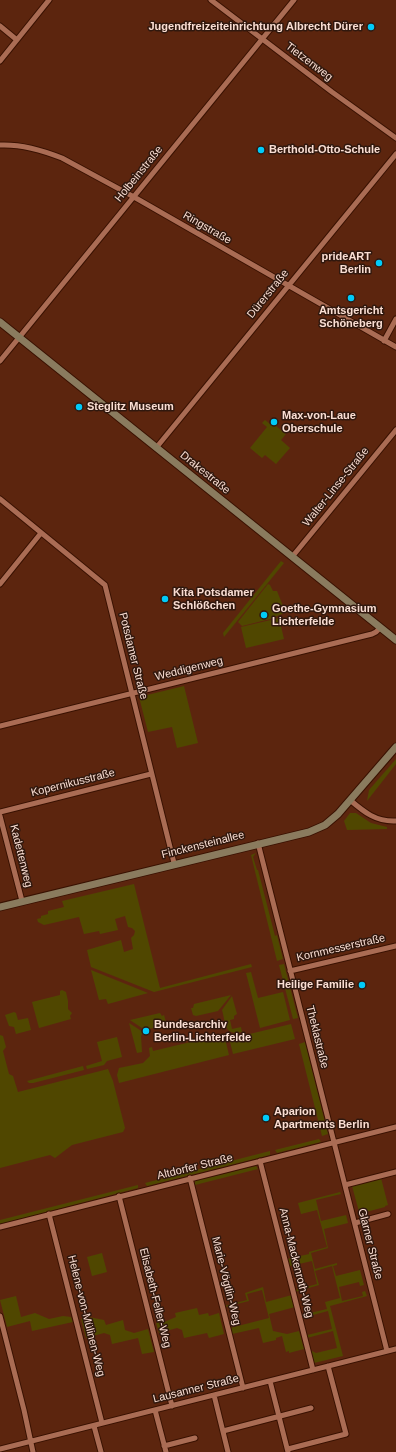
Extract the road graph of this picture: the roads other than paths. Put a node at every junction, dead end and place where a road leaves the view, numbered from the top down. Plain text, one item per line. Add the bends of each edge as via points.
1 (49, 0) edge
2 (211, 0) edge
3 (294, 0) edge
4 (0, 26) edge
5 (17, 40) junction
6 (262, 40) junction
7 (0, 61) edge
8 (396, 138) edge
9 (0, 145) edge
10 (396, 154) edge
11 (134, 197) junction
12 (288, 285) junction
13 (396, 319) edge
14 (0, 322) edge
15 (19, 337) junction
16 (384, 341) junction
17 (396, 347) edge
18 (0, 361) edge
19 (396, 430) edge
20 (156, 448) junction
21 (0, 499) edge
22 (42, 533) junction
23 (292, 557) junction
24 (0, 584) edge
25 (380, 628) junction
26 (396, 640) edge
27 (132, 693) junction
28 (0, 726) edge
29 (396, 747) edge
30 (151, 774) junction
31 (350, 800) junction
32 (0, 812) edge
33 (0, 816) edge
34 (396, 821) edge
35 (258, 843) junction
36 (174, 864) junction
37 (22, 901) junction
38 (0, 907) edge
39 (396, 946) edge
40 (290, 971) junction
41 (396, 1127) edge
42 (334, 1142) junction
43 (260, 1161) junction
44 (396, 1172) edge
45 (190, 1178) junction
46 (345, 1185) junction
47 (119, 1196) junction
48 (49, 1214) junction
49 (388, 1214) dead end
50 (354, 1223) junction
51 (0, 1227) edge
52 (0, 1316) edge
53 (396, 1349) edge
54 (387, 1351) junction
55 (328, 1366) junction
56 (313, 1370) junction
57 (270, 1381) junction
58 (243, 1388) junction
59 (214, 1395) junction
60 (172, 1406) junction
61 (311, 1408) dead end
62 (155, 1410) junction
63 (279, 1417) junction
64 (102, 1423) junction
65 (94, 1426) junction
66 (223, 1431) junction
67 (195, 1438) dead end
68 (32, 1441) junction
69 (0, 1449) edge
70 (165, 1449) edge
71 (288, 1450) edge
72 (33, 1452) edge
73 (101, 1452) edge
74 (228, 1452) edge

1 - 5 street
2 - 6 street, Tietzenweg
3 - 6 street, Holbeinstraße
4 - 5 street
5 - 7 street
6 - 8 street, Tietzenweg
6 - 11 street, Holbeinstraße
9 - 11 street, Ringstraße via 49,153
10 - 12 street, Dürerstraße
11 - 12 street, Ringstraße
11 - 15 street, Holbeinstraße
12 - 16 street, Ringstraße
12 - 20 street, Dürerstraße
13 - 16 street
14 - 15 main road, Drakestraße
15 - 18 street, Holbeinstraße
15 - 20 main road, Drakestraße
16 - 17 street, Ringstraße
19 - 23 street, Walter-Linse-Straße
20 - 23 main road, Drakestraße
21 - 22 street, Potsdamer Straße
22 - 24 street
22 - 27 street, Potsdamer Straße via 105,584
23 - 25 main road, Drakestraße
25 - 26 main road, Drakestraße
25 - 27 street, Weddigenweg via 372,634
27 - 28 street, Weddigenweg
27 - 30 street, Potsdamer Straße
29 - 31 main road, Finckensteinallee
30 - 32 street, Kopernikusstraße
30 - 36 street, Potsdamer Straße
31 - 34 street via 370,816
31 - 35 main road, Finckensteinallee via 326,825 309,832
33 - 37 street, Kadettenweg
35 - 36 main road, Finckensteinallee
35 - 40 street, Theklastraße
36 - 37 main road, Finckensteinallee
37 - 38 main road, Finckensteinallee
39 - 40 street, Kornmesserstraße
40 - 42 street, Theklastraße
41 - 42 street, Altdorfer Straße
42 - 43 street, Altdorfer Straße
42 - 46 street, Glarner Straße
43 - 45 street, Altdorfer Straße
43 - 56 street, Anna-Mackenroth-Weg
44 - 46 street
45 - 47 street, Altdorfer Straße
45 - 58 street, Marie-Vögtlin-Weg
46 - 50 street, Glarner Straße
47 - 48 street, Altdorfer Straße
47 - 60 street, Elisabeth-Feller-Weg
48 - 51 street, Altdorfer Straße
48 - 64 street, Helene-von-Mülinen-Weg
49 - 50 street
50 - 54 street, Glarner Straße
52 - 68 street
53 - 54 street, Lausanner Straße
54 - 55 street, Lausanner Straße
55 - 56 street, Lausanner Straße
55 - 71 street via 346,1434
56 - 57 street, Lausanner Straße
57 - 58 street, Lausanner Straße
57 - 63 street
58 - 59 street, Lausanner Straße
59 - 60 street, Lausanner Straße
59 - 66 street
60 - 62 street, Lausanner Straße
61 - 63 street
62 - 64 street, Lausanner Straße
62 - 70 street
63 - 66 street
63 - 71 street
64 - 65 street, Lausanner Straße
65 - 68 street, Lausanner Straße
65 - 73 street
66 - 74 street
67 - 70 street
68 - 69 street, Lausanner Straße
68 - 72 street

